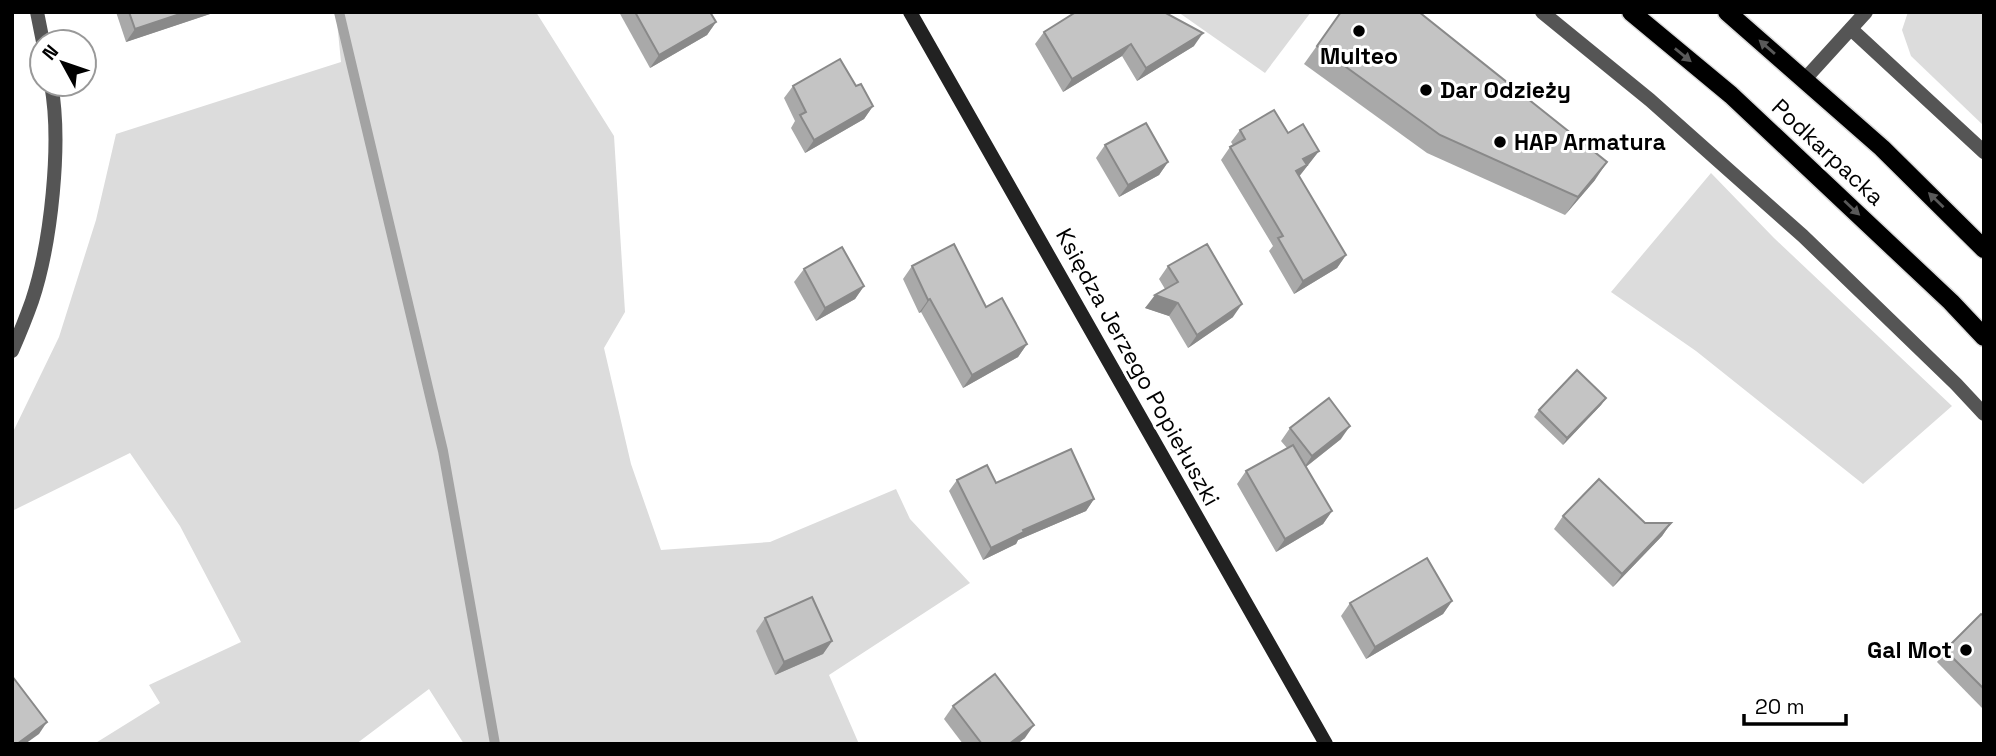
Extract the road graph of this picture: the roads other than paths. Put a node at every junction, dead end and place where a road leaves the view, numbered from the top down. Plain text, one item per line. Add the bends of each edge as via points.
1 (910, 12) edge
2 (1542, 12) edge
3 (1630, 12) edge
4 (1727, 12) edge
5 (1866, 12) edge
6 (1557, 19) edge
7 (1851, 29) junction
8 (1805, 79) junction
9 (54, 98) edge
10 (1984, 152) edge
11 (1984, 249) edge
12 (1984, 337) edge
13 (12, 351) edge
14 (1984, 414) edge
15 (1326, 744) edge

1 - 15 street, Księdza Jerzego Popiełuszki
2 - 6 street
3 -> 12 main road, Podkarpacka via 1731,95
8 -> 4 main road, Podkarpacka
5 - 7 street
6 - 14 street via 1785,219
7 - 8 street
7 - 10 street
11 -> 8 main road, Podkarpacka
9 - 13 street via 55,171 44,250 33,300

